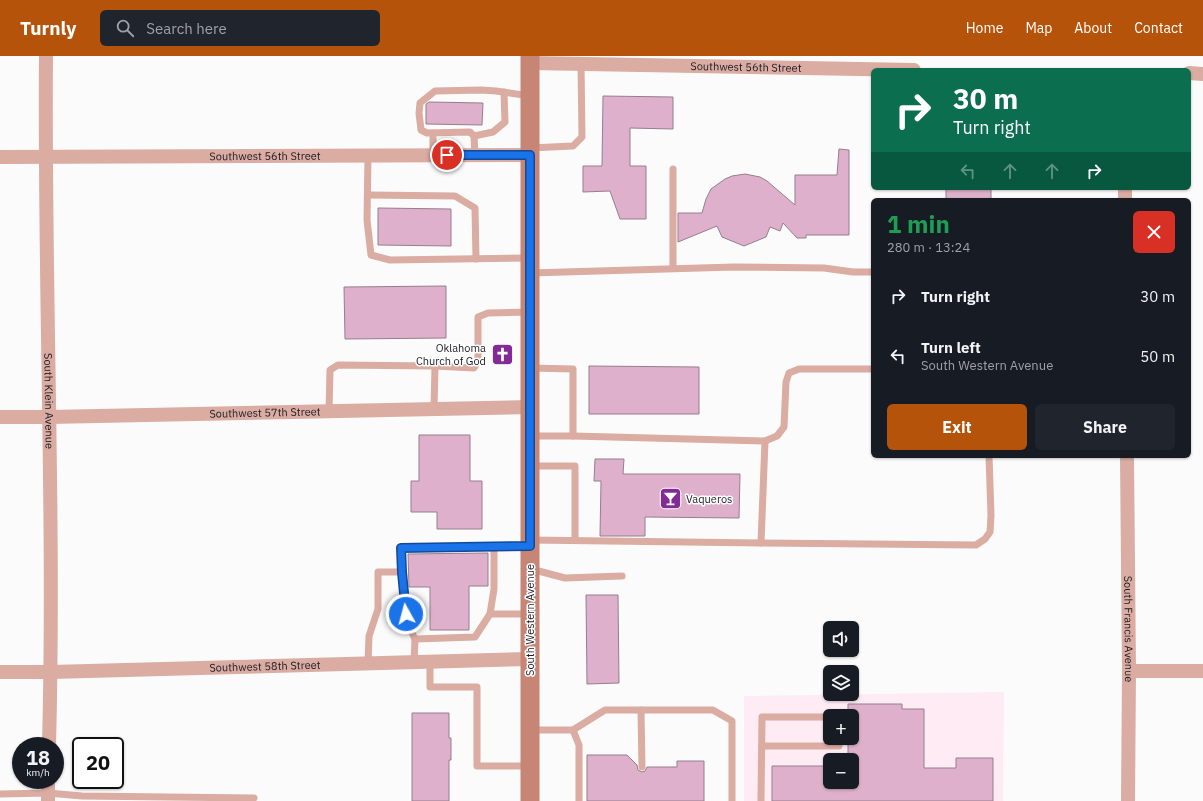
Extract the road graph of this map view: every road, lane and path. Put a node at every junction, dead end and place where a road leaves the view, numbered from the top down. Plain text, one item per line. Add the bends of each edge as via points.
1 (46, 56) edge
2 (530, 60) edge
3 (581, 64) junction
4 (871, 69) edge
5 (1191, 74) edge
6 (1203, 74) edge
7 (504, 92) junction
8 (530, 96) junction
9 (433, 133) junction
10 (474, 136) junction
11 (530, 152) junction
12 (433, 155) junction
13 (475, 155) junction
14 (45, 156) junction
15 (368, 156) junction
16 (0, 157) edge
17 (673, 169) dead end
18 (368, 195) junction
19 (476, 259) junction
20 (530, 265) junction
21 (673, 268) junction
22 (871, 272) edge
23 (530, 312) junction
24 (435, 366) junction
25 (530, 368) junction
26 (871, 369) edge
27 (530, 407) junction
28 (434, 409) junction
29 (329, 411) junction
30 (0, 417) edge
31 (49, 417) junction
32 (530, 436) junction
33 (573, 436) junction
34 (765, 441) junction
35 (989, 458) edge
36 (1127, 458) edge
37 (530, 466) junction
38 (575, 540) junction
39 (530, 543) junction
40 (761, 543) junction
41 (494, 546) junction
42 (530, 569) junction
43 (402, 572) junction
44 (622, 576) dead end
45 (490, 614) junction
46 (530, 614) junction
47 (415, 639) junction
48 (530, 660) junction
49 (430, 662) junction
50 (414, 663) junction
51 (368, 664) junction
52 (1129, 671) junction
53 (1203, 671) edge
54 (0, 672) edge
55 (51, 672) junction
56 (642, 710) junction
57 (823, 717) edge
58 (530, 730) junction
59 (573, 730) junction
60 (49, 737) edge
61 (839, 745) edge
62 (762, 746) junction
63 (530, 766) junction
64 (642, 767) dead end
65 (48, 791) edge
66 (0, 794) edge
67 (254, 798) dead end
68 (82, 799) edge
69 (115, 799) edge
70 (178, 799) edge
71 (582, 799) edge
72 (530, 801) edge
73 (732, 801) edge
74 (761, 801) edge
75 (1128, 801) edge

1 - 14 street, South Klein Avenue
2 - 3 street, Southwest 56th Street
2 - 8 main road, South Western Avenue
3 - 4 street, Southwest 56th Street
3 - 11 lane via 582,137 573,146
5 - 6 street
7 - 8 lane
7 - 9 lane via 435,91 420,103 419,113 421,130
7 - 10 lane via 505,122 494,132
8 - 11 main road, South Western Avenue
9 - 10 lane via 470,132
9 - 12 lane
10 - 13 lane
11 - 13 street, Southwest 56th Street
11 - 20 main road, South Western Avenue
12 - 13 street, Southwest 56th Street
12 - 15 street, Southwest 56th Street
14 - 15 street, Southwest 56th Street
14 - 16 street, Southwest 56th Street
14 - 31 street, South Klein Avenue
15 - 18 lane
17 - 21 lane
18 - 19 lane via 455,196 475,208
18 - 19 lane via 367,220 371,255 390,260
19 - 20 lane
20 - 21 lane
20 - 23 main road, South Western Avenue
21 - 22 lane via 824,268
23 - 24 lane via 488,313 478,317 478,361 474,368
23 - 25 main road, South Western Avenue
24 - 28 lane
24 - 29 lane via 338,365 330,370
25 - 27 main road, South Western Avenue
25 - 33 lane via 574,369
26 - 34 lane via 799,369 789,373 786,382 784,427 777,436
27 - 28 street, Southwest 57th Street
27 - 32 main road, South Western Avenue
28 - 29 street, Southwest 57th Street
29 - 31 street, Southwest 57th Street
30 - 31 street, Southwest 57th Street
31 - 55 street, South Klein Avenue
32 - 33 lane
32 - 37 main road, South Western Avenue
33 - 34 lane
34 - 40 lane
35 - 40 lane via 990,532 976,545
36 - 52 street, South Francis Avenue
37 - 38 lane via 575,466
37 - 39 main road, South Western Avenue
38 - 39 lane
38 - 40 lane
39 - 41 lane
39 - 42 main road, South Western Avenue
41 - 43 lane via 401,548
41 - 45 lane via 494,589
42 - 44 lane via 565,578
42 - 46 main road, South Western Avenue
43 - 47 lane via 408,624
43 - 51 lane via 378,572 378,608 369,636
45 - 46 lane
45 - 47 lane via 475,637
46 - 48 main road, South Western Avenue
47 - 50 lane
48 - 49 street, Southwest 58th Street
48 - 58 main road, South Western Avenue
49 - 50 street, Southwest 58th Street
49 - 63 lane via 430,687 477,687 477,766
50 - 51 street, Southwest 58th Street
51 - 55 street, Southwest 58th Street
52 - 53 street
52 - 75 street, South Francis Avenue
54 - 55 street, Southwest 58th Street
55 - 60 street, South Klein Avenue
56 - 59 lane via 605,710
56 - 64 lane
56 - 73 lane via 713,710 732,721
57 - 62 lane via 762,716
58 - 59 lane
58 - 63 main road, South Western Avenue
59 - 71 lane via 579,745 583,774
61 - 62 lane
62 - 74 lane
63 - 72 main road, South Western Avenue
65 - 66 lane
65 - 68 lane
67 - 70 lane
68 - 69 lane
69 - 70 lane

